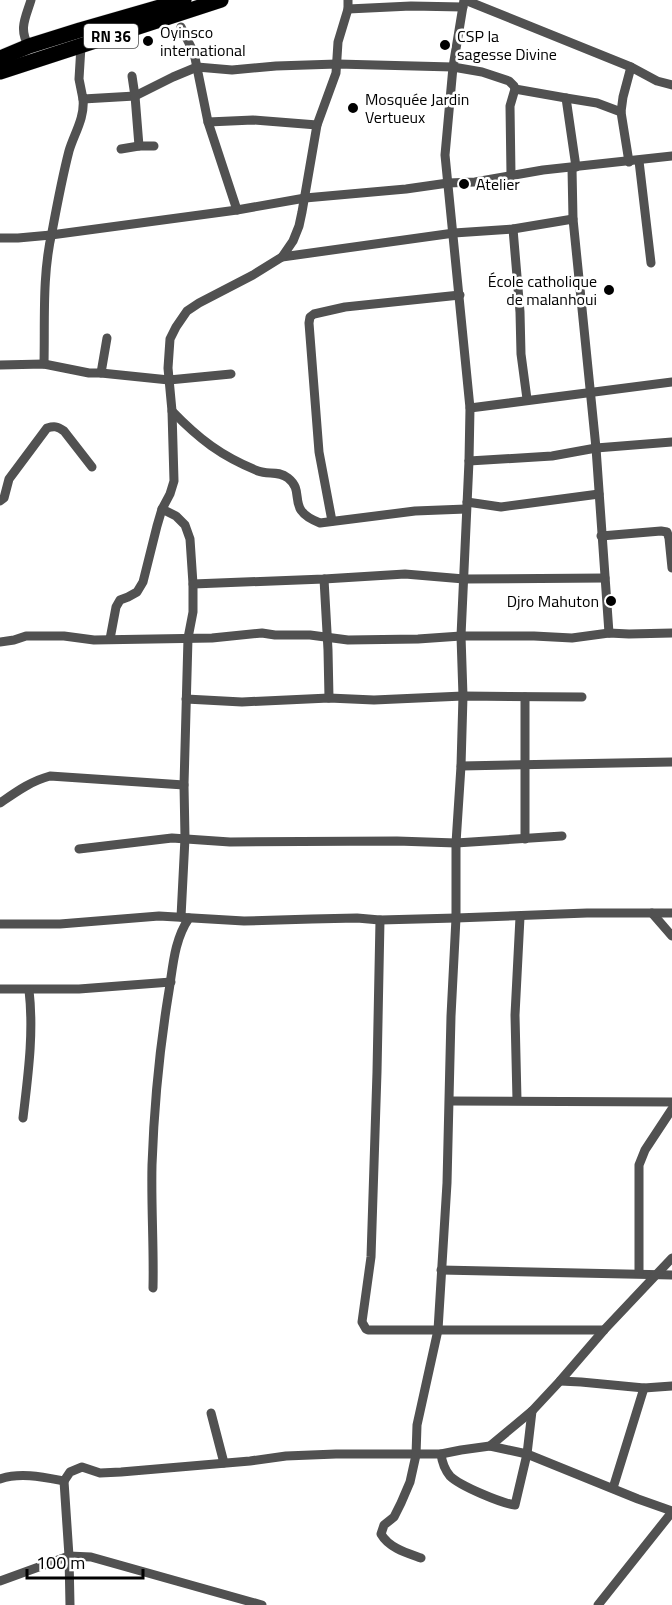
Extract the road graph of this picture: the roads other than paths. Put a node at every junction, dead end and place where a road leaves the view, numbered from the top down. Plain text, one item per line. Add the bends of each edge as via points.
1 (31, 0) edge
2 (183, 0) edge
3 (221, 0) edge
4 (464, 2) edge
5 (348, 4) edge
6 (181, 27) dead end
7 (29, 46) junction
8 (81, 46) junction
9 (0, 58) edge
10 (337, 64) junction
11 (453, 67) junction
12 (631, 67) junction
13 (197, 68) junction
14 (0, 72) edge
15 (132, 76) dead end
16 (672, 85) edge
17 (515, 89) junction
18 (135, 96) junction
19 (566, 98) junction
20 (83, 99) junction
21 (621, 112) junction
22 (208, 122) junction
23 (317, 125) junction
24 (139, 146) junction
25 (154, 146) dead end
26 (121, 149) dead end
27 (672, 156) edge
28 (634, 161) junction
29 (574, 168) junction
30 (511, 175) junction
31 (448, 183) junction
32 (304, 198) junction
33 (237, 210) junction
34 (573, 219) junction
35 (513, 229) junction
36 (454, 233) junction
37 (51, 235) junction
38 (0, 238) edge
39 (282, 257) junction
40 (651, 263) dead end
41 (460, 296) junction
42 (107, 338) dead end
43 (44, 364) junction
44 (0, 365) edge
45 (102, 373) junction
46 (231, 374) dead end
47 (169, 380) junction
48 (672, 382) edge
49 (590, 393) junction
50 (527, 399) junction
51 (470, 408) junction
52 (172, 411) junction
53 (672, 442) edge
54 (596, 448) junction
55 (469, 461) junction
56 (92, 467) dead end
57 (4, 477) edge
58 (599, 494) junction
59 (0, 501) edge
60 (466, 505) junction
61 (162, 509) junction
62 (332, 521) junction
63 (602, 536) junction
64 (672, 568) edge
65 (605, 578) junction
66 (324, 579) junction
67 (464, 579) junction
68 (193, 584) junction
69 (609, 633) junction
70 (672, 633) edge
71 (461, 636) junction
72 (328, 637) junction
73 (188, 638) junction
74 (110, 639) junction
75 (0, 642) edge
76 (464, 696) junction
77 (525, 697) junction
78 (582, 697) dead end
79 (329, 698) junction
80 (186, 699) junction
81 (672, 762) edge
82 (525, 765) junction
83 (461, 766) junction
84 (184, 785) junction
85 (0, 803) edge
86 (562, 837) dead end
87 (185, 838) junction
88 (525, 839) junction
89 (456, 843) junction
90 (79, 849) dead end
91 (652, 913) junction
92 (672, 913) edge
93 (520, 917) junction
94 (185, 918) junction
95 (456, 918) junction
96 (380, 920) junction
97 (0, 924) edge
98 (672, 936) edge
99 (171, 982) junction
100 (0, 989) edge
101 (29, 990) junction
102 (517, 1100) junction
103 (450, 1101) junction
104 (672, 1102) edge
105 (672, 1109) edge
106 (23, 1118) dead end
107 (672, 1258) edge
108 (441, 1270) junction
109 (639, 1273) junction
110 (656, 1274) junction
111 (672, 1275) edge
112 (153, 1288) dead end
113 (438, 1330) junction
114 (604, 1330) junction
115 (560, 1381) junction
116 (672, 1386) edge
117 (644, 1389) junction
118 (532, 1411) junction
119 (211, 1413) dead end
120 (490, 1446) junction
121 (441, 1454) junction
122 (527, 1454) junction
123 (416, 1455) junction
124 (224, 1463) junction
125 (0, 1479) edge
126 (64, 1481) junction
127 (613, 1488) junction
128 (672, 1511) edge
129 (69, 1556) junction
130 (421, 1558) dead end
131 (0, 1581) edge
132 (70, 1605) edge
133 (262, 1605) edge
134 (598, 1605) edge

1 - 7 street via 23,31
2 - 7 main road, RN 36
3 - 8 main road, RN 36
4 - 5 street via 411,6
4 - 11 street
4 - 12 street
5 - 10 street
6 - 13 street
7 - 9 main road, RN 36
8 - 14 main road, RN 36
8 - 20 street via 79,79
10 - 11 street
10 - 13 street
10 - 23 street
11 - 17 street via 508,81
11 - 31 street via 445,155
12 - 16 street
12 - 21 street
13 - 18 street
13 - 22 street
15 - 18 street
17 - 19 street
17 - 30 street via 510,106
18 - 20 street
18 - 24 street
19 - 21 street
19 - 29 street
20 - 37 street via 83,114 69,150
21 - 28 street
22 - 23 street via 253,120
22 - 33 street
23 - 32 street
24 - 25 street
24 - 26 street
27 - 28 street
28 - 29 street
28 - 40 street
29 - 30 street
29 - 34 street
30 - 31 street
31 - 32 street
31 - 36 street
32 - 33 street
32 - 39 street via 299,226
33 - 37 street
34 - 35 street
34 - 49 street
35 - 36 street
35 - 50 street
36 - 39 street
36 - 41 street
37 - 38 street
37 - 43 street
39 - 47 street via 187,311 170,339
41 - 51 street
41 - 62 street via 345,307 310,317 319,452
42 - 45 street
43 - 44 street
43 - 45 street
45 - 47 street
46 - 47 street
47 - 52 street
48 - 49 street
49 - 50 street
49 - 54 street
50 - 51 street
51 - 55 street
52 - 61 street via 174,481
52 - 62 street via 219,453 263,473 288,477 293,482 298,507 308,518 320,523
53 - 54 street
54 - 55 street via 552,456
54 - 58 street
55 - 60 street
56 - 57 street via 64,431 53,426
57 - 59 street via 4,498
58 - 60 street via 501,507
58 - 63 street
60 - 62 street
60 - 67 street
61 - 68 street via 185,525 190,539
61 - 74 street via 143,582 137,592 120,600
63 - 64 street via 667,532
63 - 65 street
65 - 67 street
65 - 69 street
66 - 67 street via 405,574
66 - 68 street
66 - 72 street
67 - 71 street
68 - 73 street
69 - 70 street
69 - 71 street via 572,638
71 - 72 street via 348,640
71 - 76 street
72 - 73 street via 248,633
72 - 79 street
73 - 74 street
73 - 80 street
74 - 75 street via 26,636
76 - 77 street
76 - 79 street
76 - 83 street
77 - 78 street
77 - 82 street
79 - 80 street via 242,702
80 - 84 street
81 - 82 street
82 - 83 street
82 - 88 street
83 - 89 street
84 - 85 street via 50,776 32,782
84 - 87 street
86 - 88 street
87 - 89 street via 230,842
87 - 90 street
87 - 94 street
88 - 89 street
89 - 95 street
91 - 92 street
91 - 93 street
91 - 98 street
93 - 95 street
93 - 102 street via 515,1015
94 - 96 street
94 - 97 street
94 - 99 street via 174,954
95 - 96 street
95 - 103 street
96 - 113 street via 371,1257 362,1322 368,1330
99 - 101 street
99 - 112 street via 154,1118
100 - 101 street
101 - 106 street via 31,1045
102 - 103 street
102 - 104 street
103 - 108 street
105 - 109 street via 639,1165
107 - 110 street
108 - 109 street
108 - 113 street
109 - 110 street
110 - 111 street
110 - 114 street
113 - 114 street
113 - 123 street via 417,1425
114 - 115 street
115 - 117 street
115 - 118 street
116 - 117 street
117 - 127 street
118 - 120 street
118 - 122 street
119 - 124 street
120 - 121 street
120 - 122 street
121 - 122 street via 450,1476 478,1492 515,1505
121 - 123 street
122 - 127 street
123 - 124 street via 286,1456
123 - 130 street via 401,1503 381,1534 384,1541
124 - 126 street via 100,1473 82,1467 70,1472
125 - 126 street via 41,1476
126 - 129 street
127 - 128 street
128 - 134 street
129 - 131 street
129 - 132 street
129 - 133 street via 91,1557

